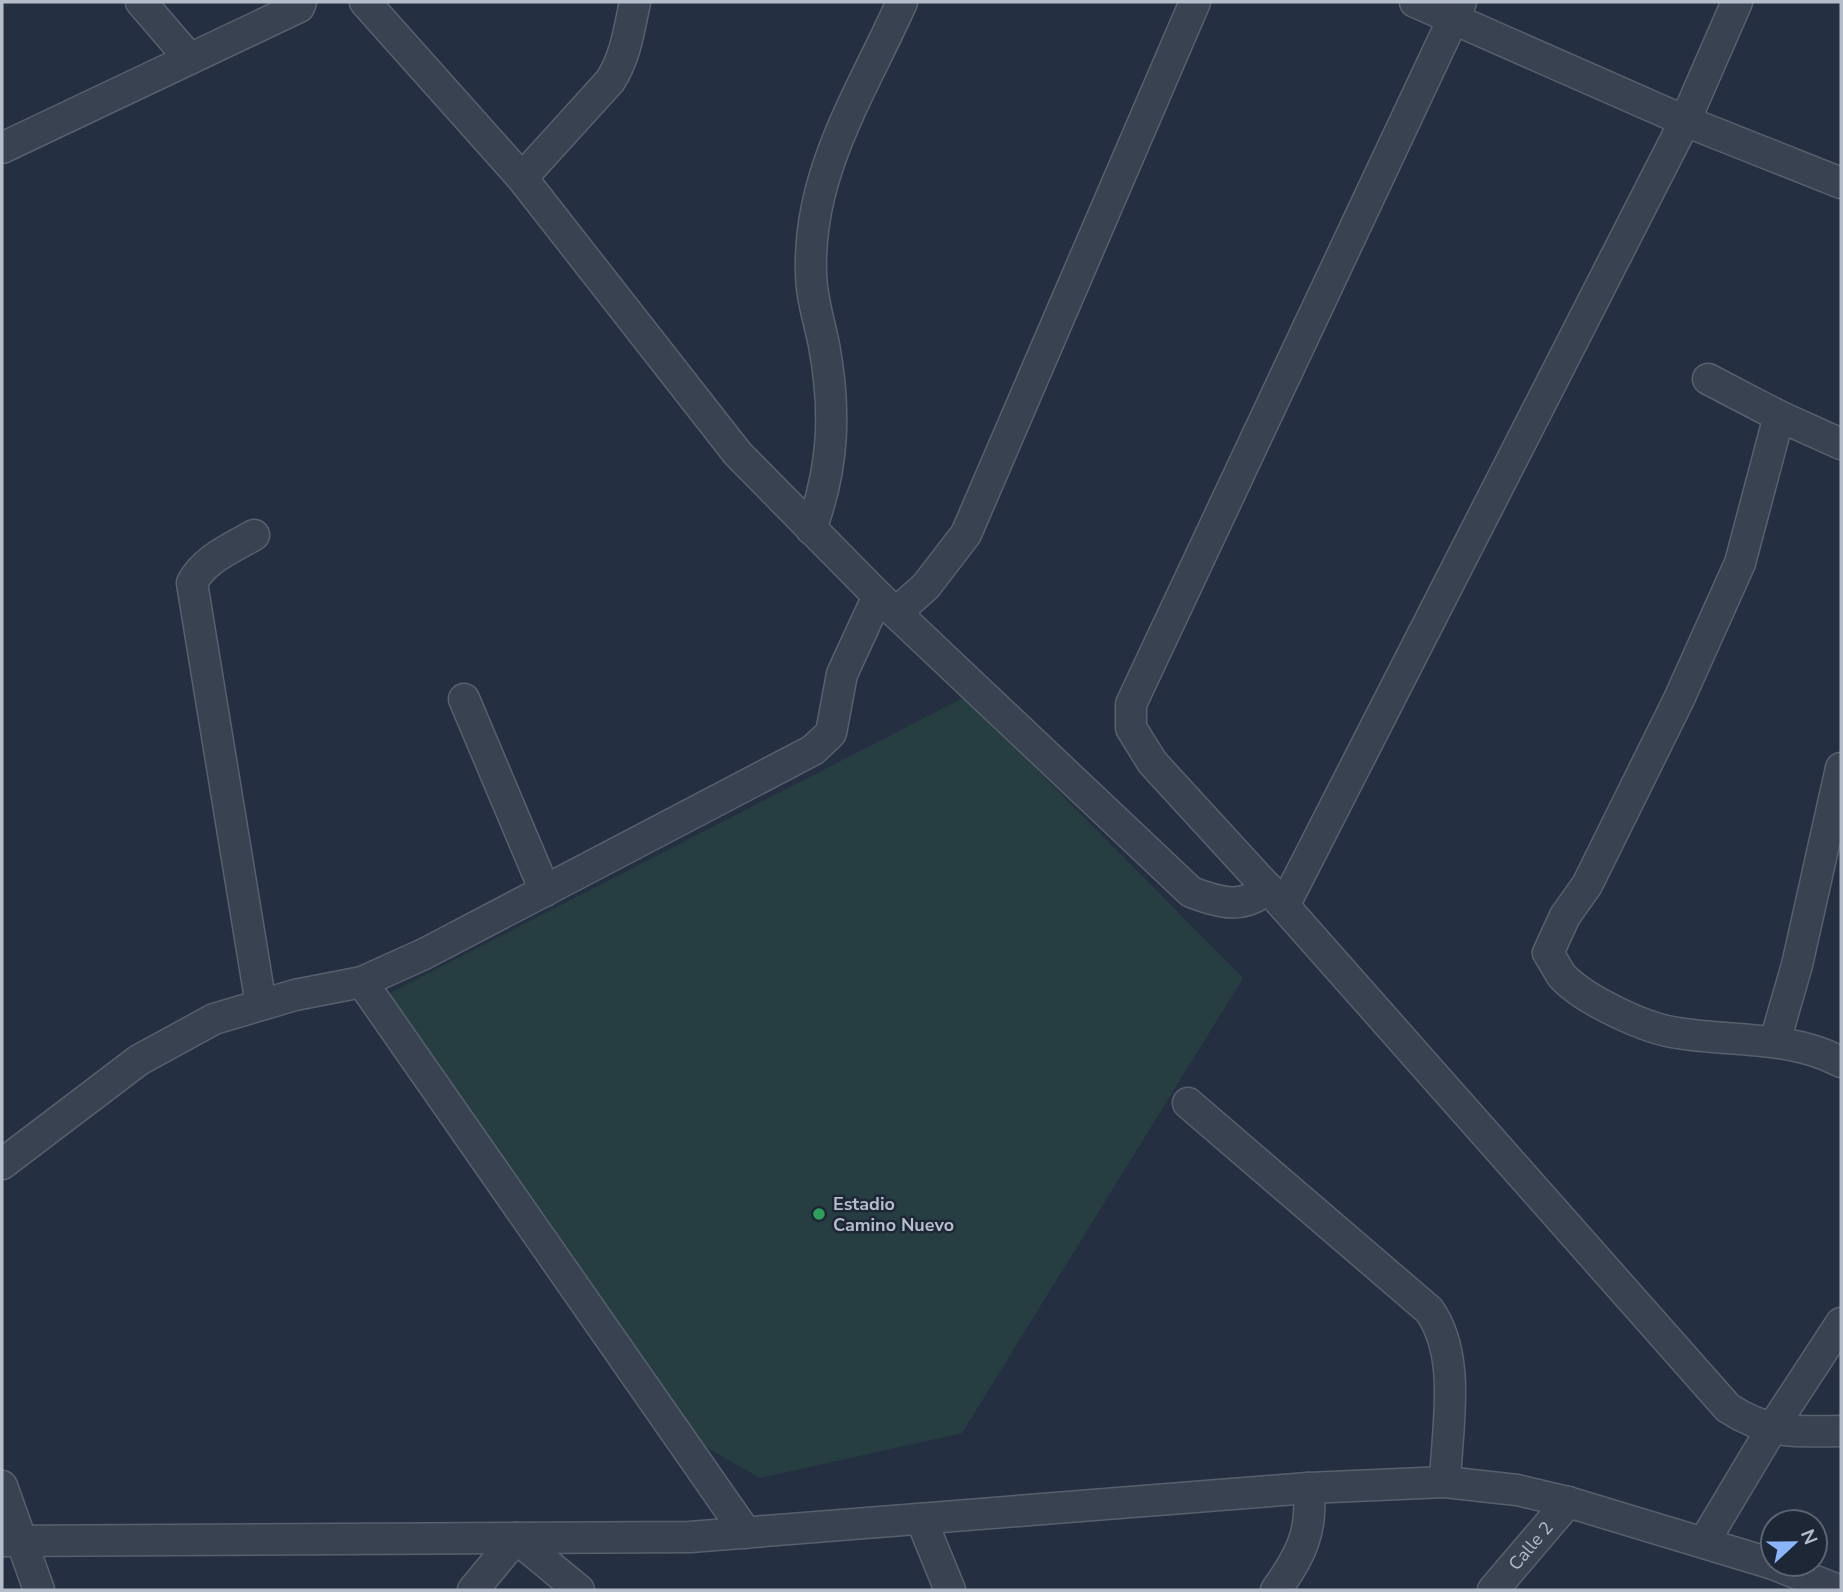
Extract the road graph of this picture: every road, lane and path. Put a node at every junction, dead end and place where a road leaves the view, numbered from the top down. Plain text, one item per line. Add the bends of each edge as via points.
1 (141, 2) edge
2 (301, 2) edge
3 (365, 2) edge
4 (635, 2) edge
5 (902, 2) edge
6 (1195, 2) edge
7 (1415, 2) edge
8 (1737, 2) edge
9 (1457, 11) edge
10 (190, 59) junction
11 (1685, 121) junction
12 (2, 148) edge
13 (522, 178) junction
14 (1841, 183) edge
15 (1709, 379) dead end
16 (1779, 416) junction
17 (1841, 444) edge
18 (811, 529) junction
19 (254, 535) dead end
20 (887, 604) junction
21 (464, 699) dead end
22 (1841, 768) edge
23 (545, 891) junction
24 (1276, 897) junction
25 (362, 982) junction
26 (261, 1005) junction
27 (1774, 1041) junction
28 (1841, 1062) edge
29 (1188, 1103) dead end
30 (2, 1164) edge
31 (1841, 1323) edge
32 (1770, 1430) junction
33 (1841, 1431) edge
34 (1445, 1482) junction
35 (2, 1486) edge
36 (1308, 1488) junction
37 (1568, 1502) junction
38 (921, 1519) junction
39 (746, 1533) junction
40 (516, 1538) junction
41 (12, 1540) edge
42 (1704, 1542) junction
43 (1759, 1560) edge
44 (1808, 1578) edge
45 (39, 1590) edge
46 (473, 1590) edge
47 (579, 1590) edge
48 (950, 1590) edge
49 (1276, 1590) edge
50 (1493, 1590) edge
51 (1838, 1590) edge

1 - 10 street
2 - 10 street via 299,7
3 - 13 street
4 - 13 street via 627,45 610,81
5 - 18 street via 836,138 816,208 811,272 833,423 823,496
6 - 20 street via 966,534 926,586
7 - 9 street
8 - 11 street
9 - 11 street
9 - 24 street via 1130,704 1131,728 1152,762
10 - 12 street
11 - 14 street
11 - 24 street
13 - 18 street via 738,454
15 - 16 street
16 - 17 street
16 - 27 street via 1740,563 1679,699 1548,953 1562,975 1625,1015 1675,1033
18 - 20 street
19 - 26 street via 209,561 192,583
20 - 23 street via 842,674 831,733 813,750
20 - 24 street via 1191,892 1219,903
21 - 23 street
22 - 27 street via 1797,965
23 - 25 street
24 - 32 street via 1728,1408
25 - 26 street
25 - 39 street
26 - 30 street via 214,1019 139,1060
27 - 28 street via 1822,1052
29 - 34 street via 1429,1310 1450,1362
31 - 32 street
32 - 33 street
32 - 42 street
34 - 36 street
34 - 37 street via 1517,1490
35 - 41 street
36 - 38 street
36 - 49 street via 1309,1530 1299,1557
37 - 42 street
37 - 50 street, Calle 2
38 - 39 street
38 - 48 street
39 - 40 street
40 - 41 street
40 - 46 street
40 - 47 street
41 - 45 street
42 - 43 street
44 - 51 street

